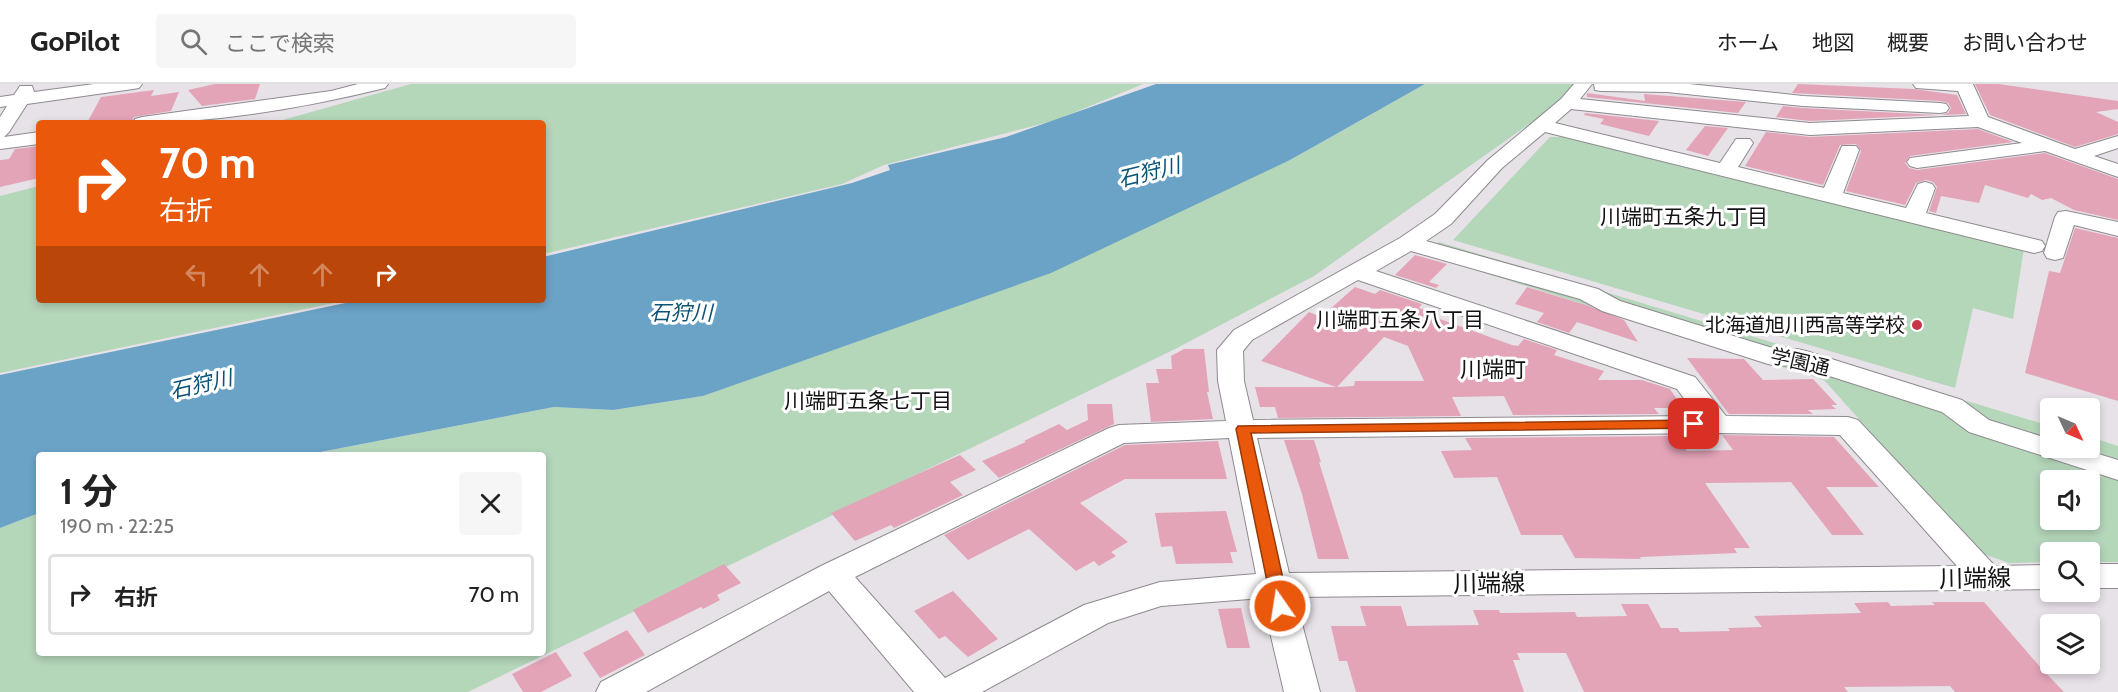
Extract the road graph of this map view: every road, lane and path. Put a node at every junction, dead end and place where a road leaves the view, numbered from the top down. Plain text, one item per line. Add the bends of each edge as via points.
1 (133, 84) edge
2 (379, 84) edge
3 (1922, 84) edge
4 (1964, 85) edge
5 (1584, 91) edge
6 (25, 92) edge
7 (0, 102) edge
8 (1977, 116) junction
9 (163, 120) edge
10 (1541, 125) junction
11 (0, 132) edge
12 (36, 138) edge
13 (2118, 142) edge
14 (0, 143) edge
15 (1743, 143) dead end
16 (2049, 145) junction
17 (1849, 150) dead end
18 (2075, 155) junction
19 (1917, 162) dead end
20 (1726, 170) junction
21 (2118, 171) edge
22 (1925, 188) dead end
23 (1831, 196) junction
24 (1914, 216) junction
25 (2118, 229) edge
26 (1408, 243) junction
27 (2034, 246) dead end
28 (2055, 253) dead end
29 (1357, 272) junction
30 (1718, 424) junction
31 (1243, 429) junction
32 (2118, 470) edge
33 (833, 574) junction
34 (2040, 577) edge
35 (1987, 578) junction
36 (1275, 585) junction
37 (614, 692) edge
38 (936, 692) edge
39 (950, 692) edge
40 (1302, 692) edge

1 - 6 street
2 - 9 street via 331,96
3 - 4 street
4 - 8 street
5 - 8 street via 1666,87
5 - 8 street via 1810,129
5 - 10 street
6 - 7 street
6 - 11 street
8 - 16 street
10 - 20 street
10 - 26 street via 1495,164 1443,219
12 - 14 street
13 - 18 street
15 - 20 street
16 - 18 street
16 - 19 street
17 - 23 street
18 - 21 street
20 - 23 street
22 - 24 street
23 - 24 street
24 - 27 street
25 - 28 street via 2066,217
26 - 29 street
26 - 32 street, 学園通 via 1589,294 1611,306 1777,358 1797,357 1952,406 1979,426
29 - 30 street via 1686,383
29 - 31 street via 1243,335 1230,350 1231,381
30 - 31 street
30 - 35 street via 1848,426
31 - 33 street via 1119,434
31 - 36 street
33 - 37 street
33 - 38 street
34 - 35 street, 川端線
35 - 36 street, 川端線
36 - 39 street, 川端線 via 1160,594 1096,614
36 - 40 street

